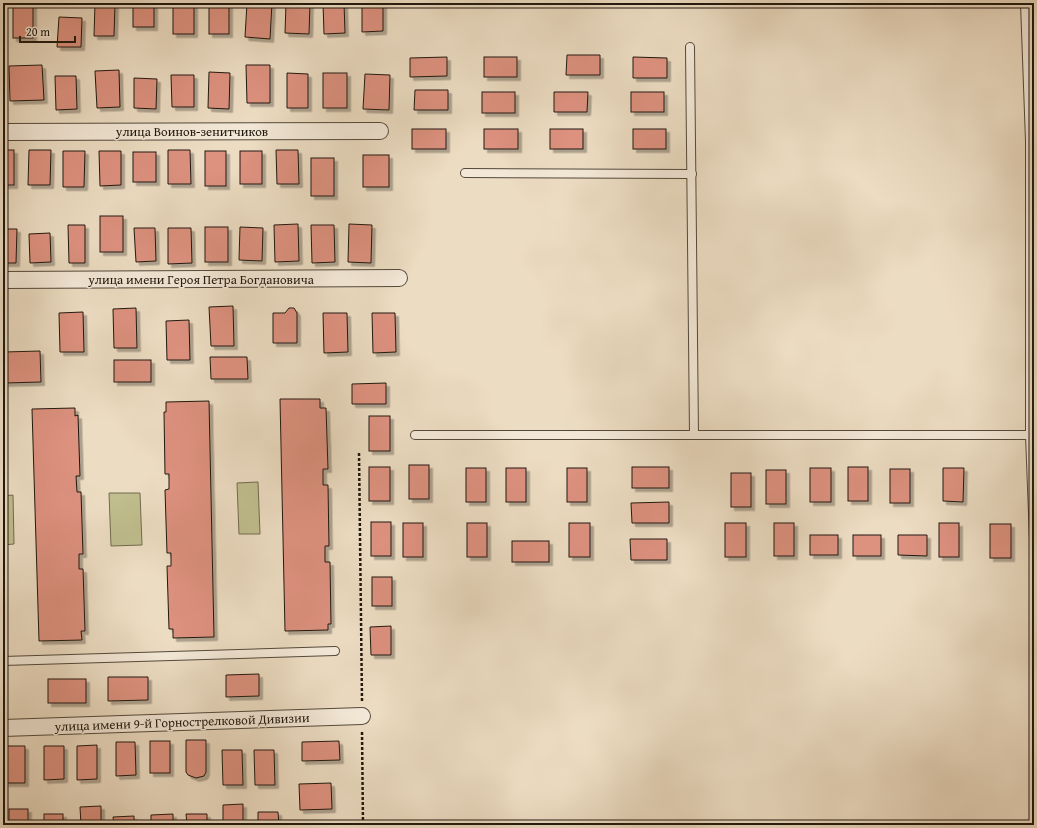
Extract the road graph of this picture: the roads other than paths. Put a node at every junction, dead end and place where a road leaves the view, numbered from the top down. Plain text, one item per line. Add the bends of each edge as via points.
1 (1025, 3) edge
2 (690, 48) dead end
3 (380, 130) dead end
4 (3, 132) edge
5 (1032, 141) edge
6 (465, 172) dead end
7 (692, 174) junction
8 (1032, 229) edge
9 (399, 278) dead end
10 (3, 280) edge
11 (414, 435) dead end
12 (694, 435) junction
13 (1030, 435) junction
14 (1034, 540) edge
15 (335, 651) dead end
16 (3, 661) edge
17 (362, 716) road end
18 (3, 728) edge

1 - 5 lane
2 - 7 lane
3 - 4 street, улица Воинов-зенитчиков
5 - 8 lane
6 - 7 lane
7 - 12 lane
8 - 13 lane
9 - 10 street, улица имени Героя Петра Богдановича
11 - 12 lane
12 - 13 lane
13 - 14 lane
15 - 16 lane
17 - 18 street, улица имени 9-й Горнострелковой Дивизии

